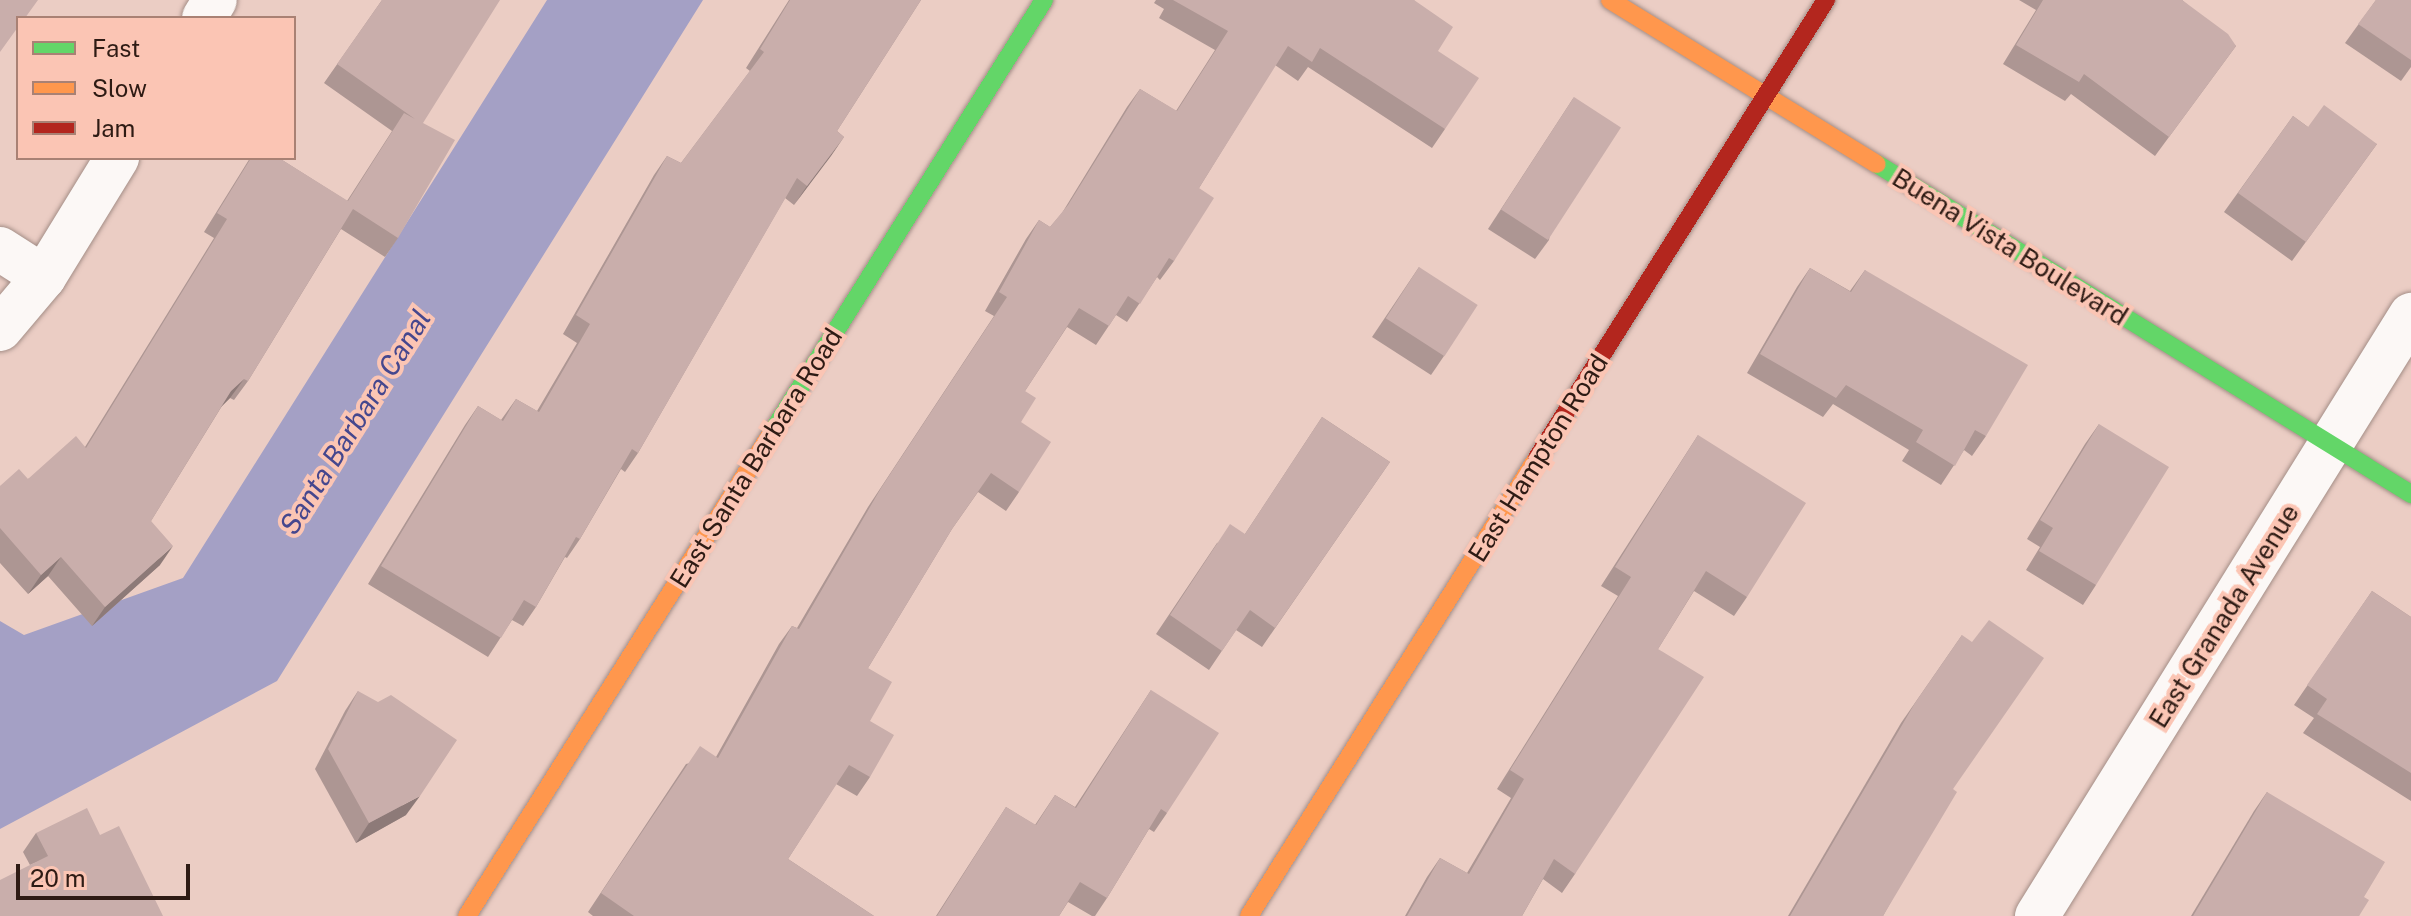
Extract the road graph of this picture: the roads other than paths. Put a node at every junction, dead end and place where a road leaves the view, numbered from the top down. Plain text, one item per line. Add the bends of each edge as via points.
1 (1044, 0) edge
2 (1610, 0) edge
3 (1826, 0) edge
4 (1766, 98) junction
5 (116, 160) edge
6 (0, 249) edge
7 (44, 277) junction
8 (2411, 315) edge
9 (0, 329) edge
10 (2332, 444) junction
11 (2411, 494) edge
12 (467, 916) edge
13 (1249, 916) edge
14 (2037, 916) edge

1 - 12 street, East Santa Barbara Road
2 - 4 street, Buena Vista Boulevard
3 - 4 street, East Hampton Road
4 - 10 street, Buena Vista Boulevard
4 - 13 street, East Hampton Road
5 - 7 street
6 - 7 street
7 - 9 street
8 - 10 street, East Granada Avenue
10 - 11 street, Buena Vista Boulevard
10 - 14 street, East Granada Avenue

